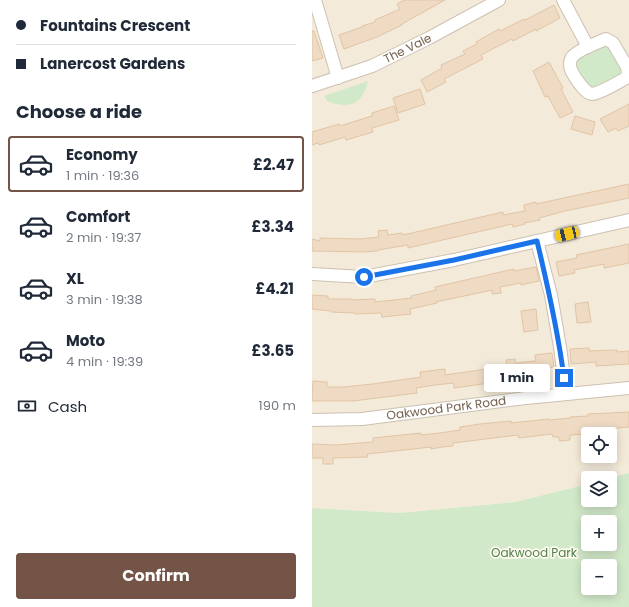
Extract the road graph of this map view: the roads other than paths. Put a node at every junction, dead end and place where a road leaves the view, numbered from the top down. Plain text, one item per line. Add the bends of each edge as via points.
1 (315, 0) edge
2 (499, 0) edge
3 (563, 0) edge
4 (588, 47) junction
5 (338, 78) junction
6 (312, 86) edge
7 (629, 220) edge
8 (537, 241) junction
9 (312, 274) edge
10 (629, 388) edge
11 (566, 393) junction
12 (312, 420) edge

1 - 5 street
2 - 5 street, The Vale via 372,66
3 - 4 street
4 - 4 street via 606,39 613,42 627,67 626,78 596,93 589,94 585,91 570,67 570,62 573,56
5 - 6 street, The Vale
7 - 8 street
8 - 9 street via 364,277
8 - 11 street via 552,302
10 - 11 street, Oakwood Park Road
11 - 12 street, Oakwood Park Road via 362,419

